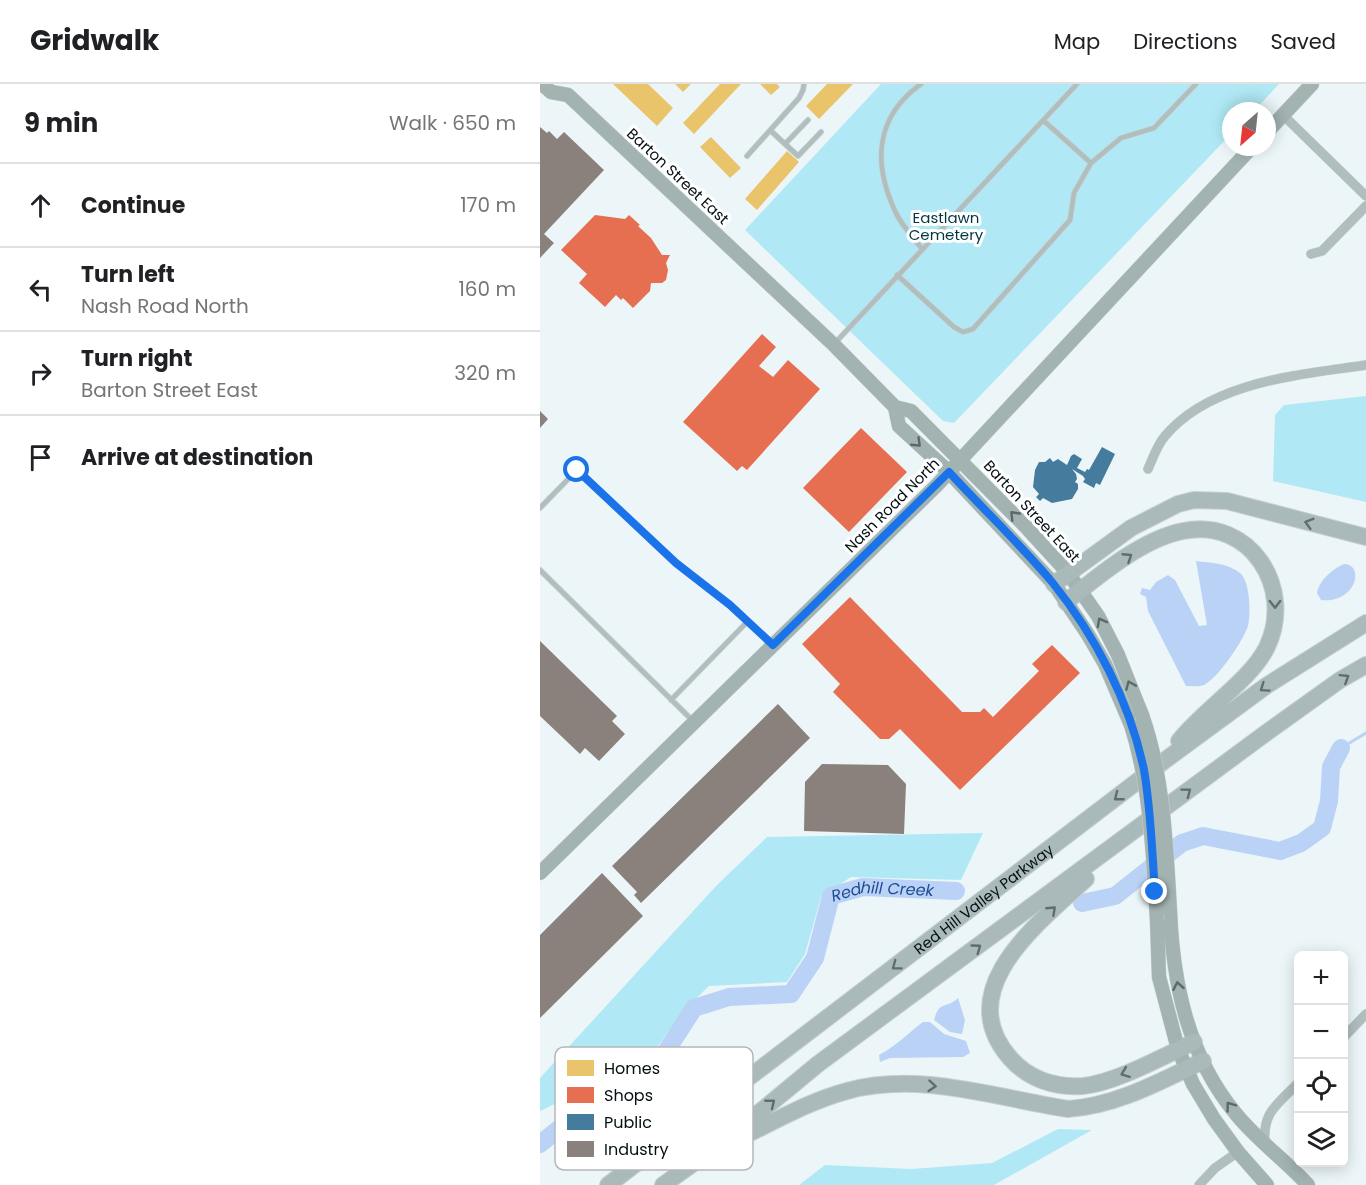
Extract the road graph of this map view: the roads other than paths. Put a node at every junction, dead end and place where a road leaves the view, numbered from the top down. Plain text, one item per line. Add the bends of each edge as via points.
1 (542, 84) edge
2 (804, 84) edge
3 (921, 84) edge
4 (1077, 84) edge
5 (1196, 84) edge
6 (1312, 84) edge
7 (568, 89) edge
8 (1283, 115) junction
9 (808, 120) dead end
10 (1044, 121) junction
11 (1276, 122) edge
12 (771, 131) junction
13 (821, 132) dead end
14 (785, 144) junction
15 (747, 156) dead end
16 (1244, 156) edge
17 (1091, 163) junction
18 (1366, 196) edge
19 (1366, 206) edge
20 (922, 249) junction
21 (1311, 254) dead end
22 (897, 275) junction
23 (834, 345) junction
24 (1366, 365) edge
25 (895, 407) junction
26 (961, 460) junction
27 (1148, 469) dead end
28 (949, 472) junction
29 (540, 508) edge
30 (1366, 537) edge
31 (540, 570) edge
32 (1068, 573) junction
33 (1053, 584) junction
34 (1081, 591) junction
35 (1066, 602) junction
36 (747, 622) junction
37 (1366, 623) edge
38 (773, 645) junction
39 (1366, 665) edge
40 (671, 700) junction
41 (694, 722) junction
42 (1164, 761) junction
43 (1107, 852) junction
44 (540, 873) edge
45 (1366, 1014) edge
46 (1348, 1033) edge
47 (1186, 1046) junction
48 (1203, 1061) junction
49 (1187, 1068) junction
50 (753, 1074) edge
51 (1294, 1088) edge
52 (753, 1118) edge
53 (753, 1131) edge
54 (1265, 1144) junction
55 (1238, 1152) junction
56 (628, 1170) edge
57 (684, 1170) edge
58 (608, 1185) edge
59 (663, 1185) edge
60 (1199, 1185) edge
61 (1267, 1185) edge
62 (1306, 1185) edge

1 - 7 main road, Barton Street East via 551,92
2 - 12 lane via 799,98
3 - 20 lane via 893,113 880,149 895,212
4 - 10 lane
5 - 17 lane via 1154,128 1121,138
6 - 8 main road
7 - 23 main road, Barton Street East
8 - 11 main road
8 - 18 street
9 - 14 lane
10 - 17 lane
10 - 20 lane
12 - 14 lane
12 - 15 lane
13 - 14 lane via 798,156
16 - 26 main road, Nash Road North
17 - 22 lane via 1074,193 1070,220 973,329 963,332 954,327
19 - 21 street via 1322,251
20 - 22 lane
22 - 23 lane
23 - 25 main road, Barton Street East
24 - 27 street via 1253,385 1206,402 1162,438
25 - 26 main road, Barton Street East via 911,411
25 -> 28 main road, Barton Street East via 899,426
26 - 28 main road, Nash Road North
32 -> 26 main road, Barton Street East
28 - 33 main road, Barton Street East
28 - 38 main road, Nash Road North
29 - 36 lane via 577,470 676,563
30 -> 32 highway via 1227,501 1194,500 1139,524
31 - 40 lane
32 - 33 highway
32 - 34 main road, Barton Street East
33 - 35 main road, Barton Street East
34 - 35 highway
34 -> 42 highway via 1144,547 1184,530 1200,530 1241,543 1255,554 1267,572 1275,592 1276,612 1262,656 1185,733
47 -> 34 main road, Barton Street East, bridge via 1172,954 1159,782 1143,715 1118,655
35 - 47 main road, Barton Street East, bridge via 1105,664 1131,725 1143,769 1149,802 1159,976
36 - 38 lane
36 - 40 lane
37 -> 42 highway, Red Hill Valley Parkway via 1266,686
38 - 41 main road, Nash Road North
43 -> 39 highway via 1266,733
40 - 41 lane
41 - 44 main road, Nash Road North
42 -> 50 highway, Red Hill Valley Parkway
47 -> 43 highway via 1098,1083 1065,1086 1047,1083 1017,1066 995,1035 992,995 1006,960 1033,928 1088,877
52 -> 43 highway via 818,1065
45 - 46 street
47 - 48 main road, Barton Street East
47 - 49 main road, Barton Street East
48 - 49 highway
54 -> 48 main road, Barton Street East via 1236,1114
53 -> 49 highway via 848,1090 932,1085 1068,1109 1108,1102
49 - 55 main road, Barton Street East via 1214,1119
51 - 54 street via 1269,1114
54 - 62 main road, Barton Street East
55 - 60 street
55 - 61 main road, Barton Street East
56 -> 58 highway, Red Hill Valley Parkway
57 - 59 highway

